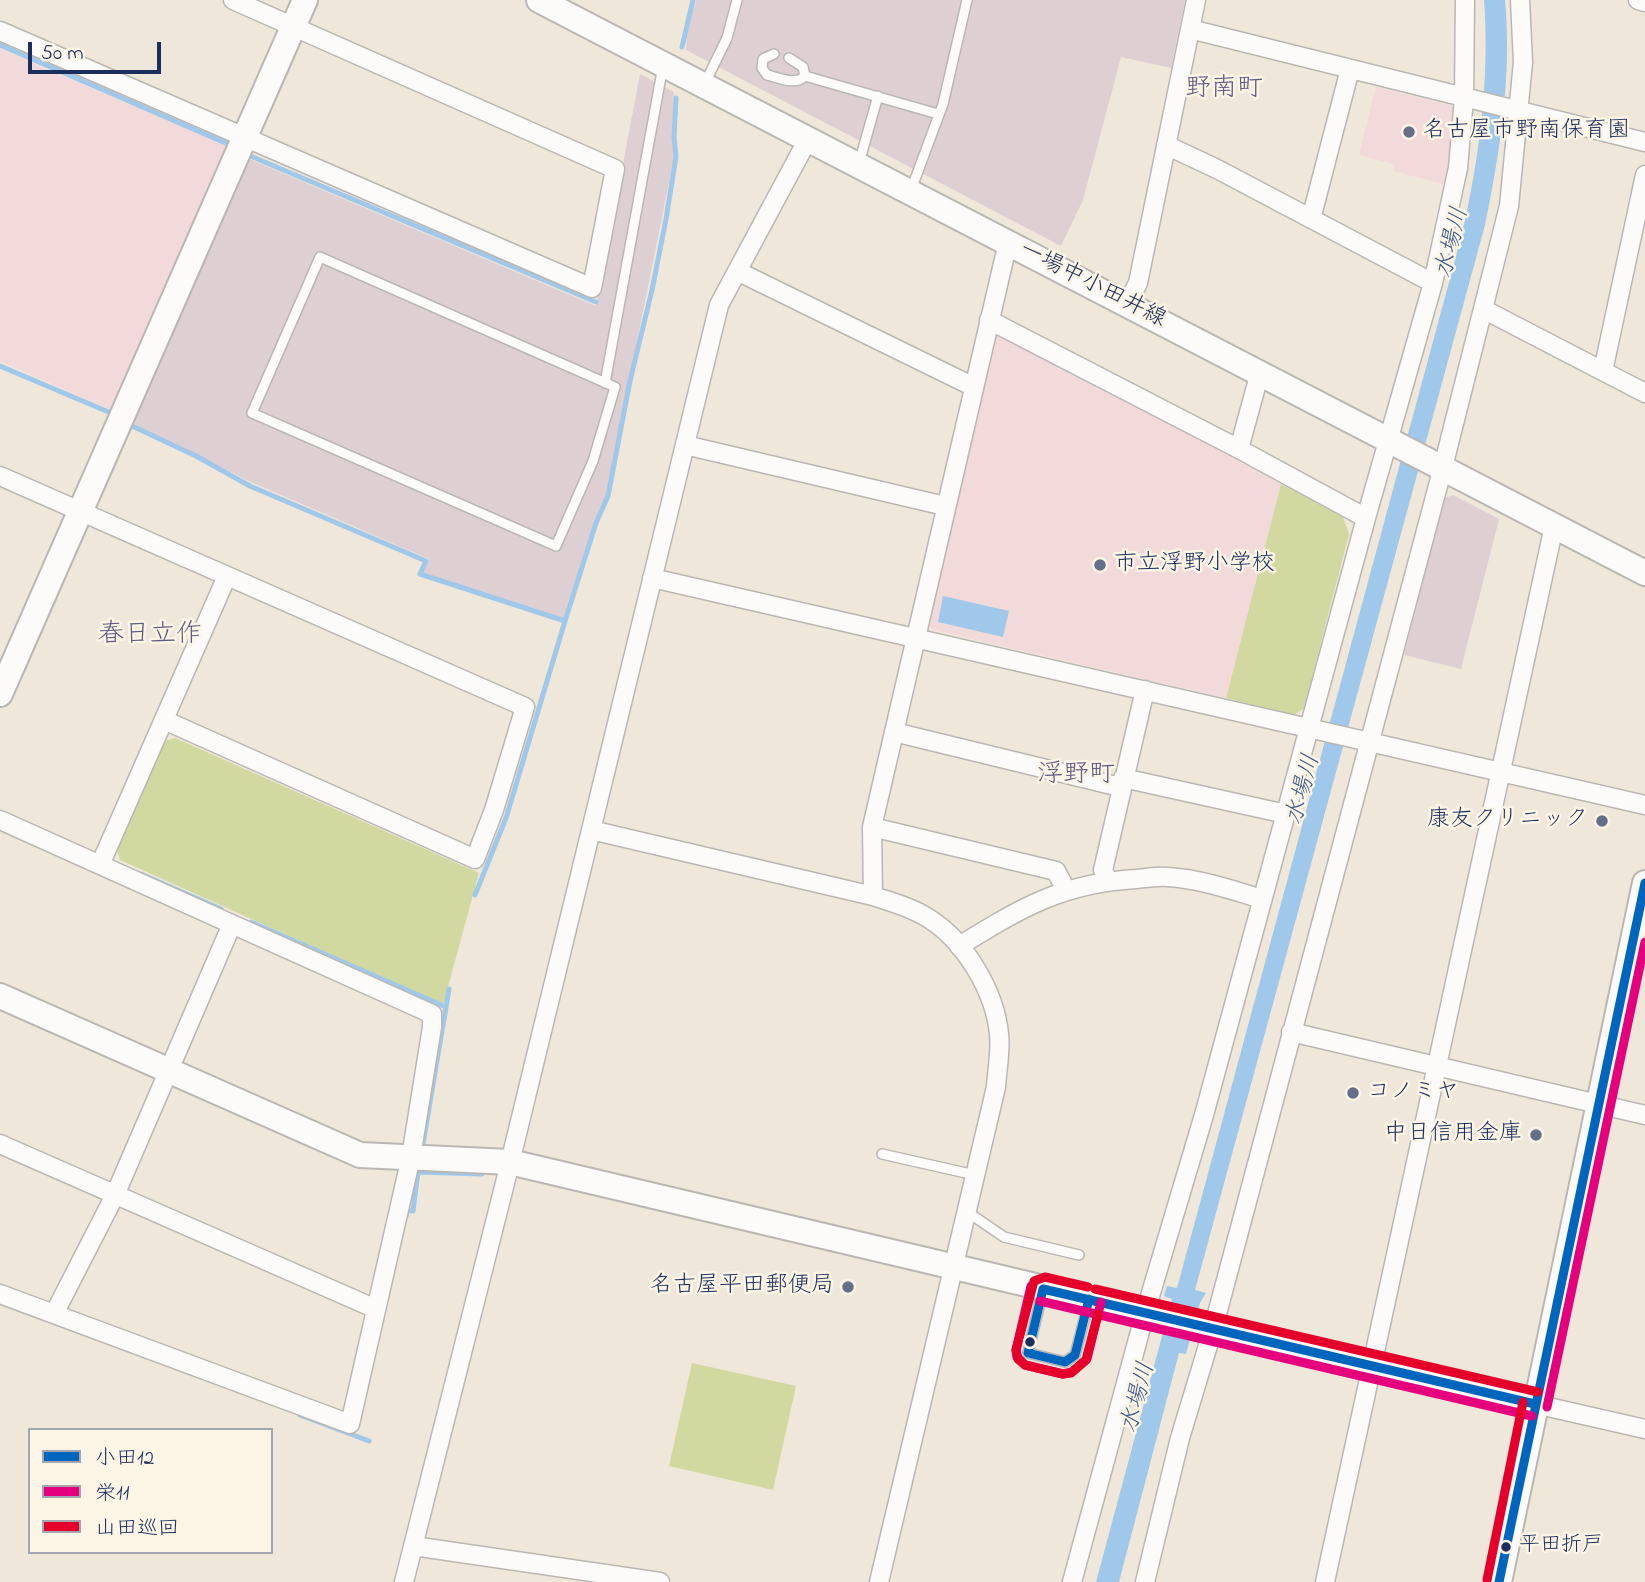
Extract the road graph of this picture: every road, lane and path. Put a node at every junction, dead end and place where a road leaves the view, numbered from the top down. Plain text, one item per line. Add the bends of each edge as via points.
1 (233, 0) edge
2 (305, 0) edge
3 (539, 0) edge
4 (737, 0) edge
5 (967, 0) edge
6 (1196, 0) edge
7 (1465, 0) edge
8 (1520, 0) edge
9 (1637, 0) edge
10 (1645, 2) edge
11 (294, 27) junction
12 (1190, 29) junction
13 (0, 31) edge
14 (774, 54) dead end
15 (789, 58) dead end
16 (663, 64) junction
17 (1350, 69) junction
18 (805, 76) junction
19 (704, 85) junction
20 (878, 96) junction
21 (1466, 98) junction
22 (1518, 111) junction
23 (939, 114) junction
24 (245, 137) junction
25 (808, 139) junction
26 (1645, 142) edge
27 (1166, 145) junction
28 (858, 165) junction
29 (1645, 175) edge
30 (911, 192) junction
31 (1311, 219) junction
32 (1008, 242) junction
33 (737, 271) junction
34 (1433, 283) junction
35 (1127, 304) junction
36 (1483, 309) junction
37 (989, 320) junction
38 (1603, 371) junction
39 (1260, 372) junction
40 (605, 383) junction
41 (974, 387) junction
42 (1645, 393) edge
43 (1394, 442) junction
44 (685, 445) junction
45 (1239, 449) junction
46 (1439, 465) junction
47 (0, 475) edge
48 (945, 506) junction
49 (81, 511) junction
50 (1366, 518) junction
51 (1554, 526) junction
52 (1645, 572) edge
53 (227, 576) junction
54 (652, 578) junction
55 (915, 638) junction
56 (8, 653) edge
57 (1144, 690) junction
58 (0, 694) edge
59 (164, 720) junction
60 (1312, 728) junction
61 (894, 732) junction
62 (1365, 740) junction
63 (1501, 771) junction
64 (1122, 782) junction
65 (1645, 805) edge
66 (1286, 814) junction
67 (0, 820) edge
68 (873, 827) junction
69 (591, 830) junction
70 (100, 865) junction
71 (1108, 881) junction
72 (1645, 883) edge
73 (1066, 890) junction
74 (873, 896) junction
75 (1262, 899) junction
76 (232, 924) junction
77 (959, 946) junction
78 (0, 996) edge
79 (1291, 1032) junction
80 (1437, 1068) junction
81 (169, 1071) junction
82 (1598, 1104) junction
83 (1645, 1115) edge
84 (0, 1144) edge
85 (882, 1154) dead end
86 (411, 1157) junction
87 (510, 1163) junction
88 (975, 1175) junction
89 (115, 1195) junction
90 (966, 1211) junction
91 (1079, 1255) dead end
92 (953, 1267) junction
93 (1043, 1289) junction
94 (0, 1293) edge
95 (1089, 1299) junction
96 (376, 1309) junction
97 (54, 1314) junction
98 (1150, 1314) junction
99 (1208, 1328) junction
100 (1372, 1366) junction
101 (1535, 1404) junction
102 (1645, 1429) edge
103 (413, 1546) junction
104 (404, 1582) edge
105 (660, 1582) edge
106 (879, 1582) edge
107 (1072, 1582) edge
108 (1145, 1582) edge
109 (1325, 1582) edge
110 (1499, 1582) edge

1 - 11 street
2 - 11 street
3 - 16 street, 一場中小田井線
4 - 19 lane via 727,38
5 - 23 lane
6 - 12 street
7 - 21 street
8 - 22 street via 1524,62
9 - 10 street
11 - 24 street
11 - 24 street via 615,169 592,288
12 - 17 street
12 - 27 street
13 - 24 street
14 - 18 lane via 761,65 767,75 793,82
15 - 18 lane via 803,67
16 - 19 street, 一場中小田井線
16 - 40 lane
17 - 21 street
17 - 31 street
18 - 20 lane
19 - 25 street, 一場中小田井線
20 - 23 lane
20 - 28 lane
21 - 22 street
21 - 34 street via 1458,168
22 - 26 street
22 - 36 street via 1510,206
23 - 30 lane
24 - 49 street
25 - 28 street, 一場中小田井線
25 - 33 street
27 - 31 street
27 - 35 street via 1138,284
28 - 30 street, 一場中小田井線
29 - 38 street
30 - 32 street, 一場中小田井線
31 - 34 street
32 - 35 street, 一場中小田井線
32 - 37 street
33 - 41 street
33 - 44 street via 719,305
34 - 43 street
35 - 39 street, 一場中小田井線
36 - 38 street
36 - 46 street
37 - 41 street
37 - 45 street
38 - 42 street
39 - 43 street, 一場中小田井線
39 - 45 street
40 - 40 lane via 615,387 593,461 556,546 252,412 320,257
41 - 48 street
43 - 46 street, 一場中小田井線
43 - 50 street
44 - 48 street
44 - 54 street
45 - 50 street
46 - 51 street, 一場中小田井線
46 - 62 street
47 - 49 street
48 - 55 street
49 - 53 street
49 - 56 street
50 - 60 street
51 - 52 street, 一場中小田井線
51 - 63 street
53 - 59 street
53 - 59 street via 525,707 475,859
54 - 55 street
54 - 69 street
55 - 57 street
55 - 61 street
56 - 58 street
57 - 60 street
57 - 64 street
59 - 70 street
60 - 62 street
60 - 66 street
61 - 64 street
61 - 68 street
62 - 63 street
62 - 79 street
63 - 65 street
63 - 80 street
64 - 66 street
64 - 71 street via 1103,870
66 - 75 street
67 - 70 street
68 - 73 street via 1056,871
68 - 74 street
69 - 74 street
69 - 87 street
70 - 76 street
71 - 73 street
71 - 75 street via 1168,877
72 - 82 street
73 - 77 street via 1012,913
74 - 77 street via 929,918
75 - 98 street
76 - 81 street
76 - 86 street via 432,1014
77 - 88 street via 988,989 1000,1035 996,1087
78 - 81 street
79 - 80 street
79 - 99 street
80 - 82 street
80 - 100 street
81 - 86 street via 360,1155
81 - 89 street
82 - 83 street
82 - 101 street
84 - 89 street
85 - 88 lane
86 - 87 street
86 - 96 street
87 - 92 street
87 - 103 street
88 - 90 street
89 - 96 street
89 - 97 street
90 - 91 lane via 1004,1237
90 - 92 street
92 - 93 street
92 - 106 street
93 - 95 street
93 - 95 lane via 1028,1353 1065,1362 1075,1355
94 - 97 street
95 - 98 street
96 - 97 street via 350,1424
98 - 99 street
98 - 107 street
99 - 100 street
99 - 108 street
100 - 101 street
100 - 109 street
101 - 102 street
101 - 110 street
103 - 104 street
103 - 105 street

